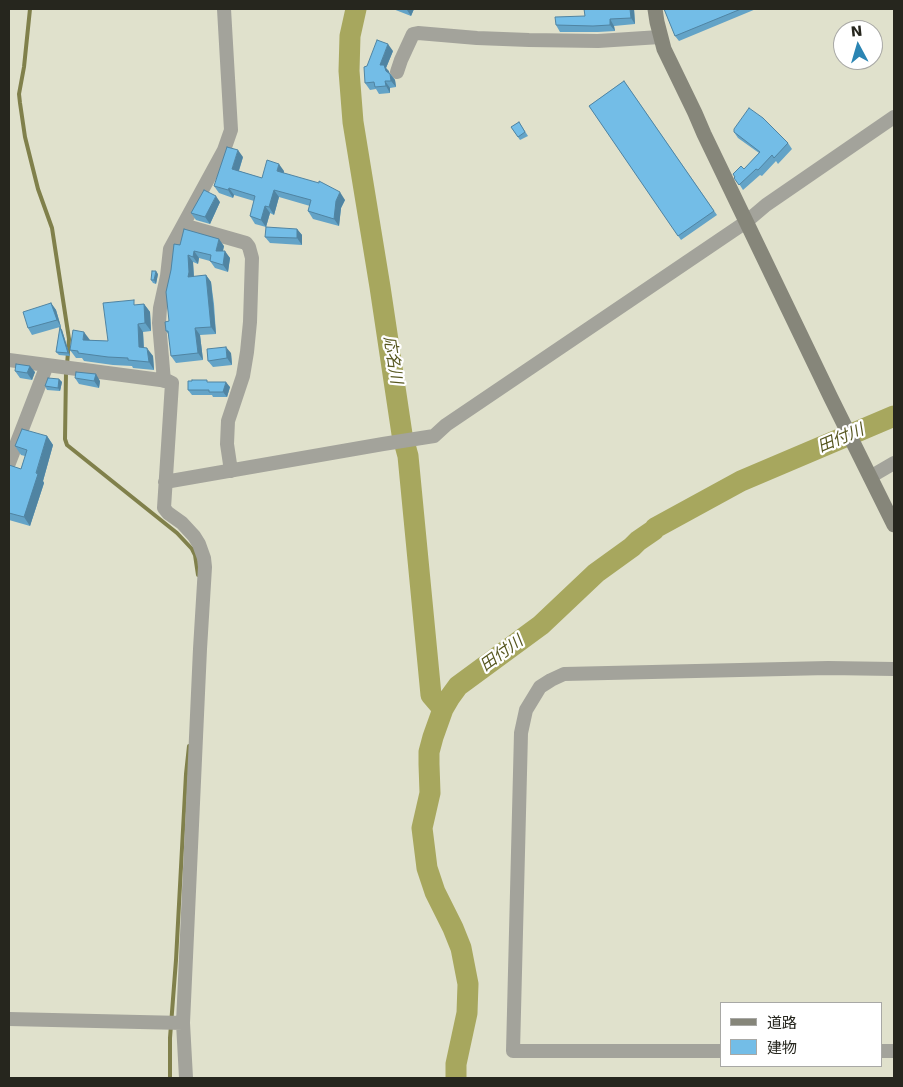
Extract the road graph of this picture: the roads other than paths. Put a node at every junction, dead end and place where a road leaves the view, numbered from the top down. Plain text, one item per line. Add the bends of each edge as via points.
1 (224, 9) edge
2 (655, 9) edge
3 (660, 37) junction
4 (397, 72) dead end
5 (894, 117) edge
6 (746, 222) junction
7 (183, 225) junction
8 (9, 360) edge
9 (47, 365) junction
10 (164, 381) junction
11 (9, 463) edge
12 (894, 463) edge
13 (231, 471) junction
14 (870, 476) junction
15 (165, 482) junction
16 (894, 525) edge
17 (894, 669) edge
18 (9, 1018) edge
19 (183, 1023) junction
20 (720, 1051) edge
21 (186, 1078) edge

1 - 7 street via 231,130 224,150
2 - 3 street
3 - 4 street via 598,41 528,40 418,33 413,34
3 - 6 street
5 - 6 street
6 - 13 street via 434,436
6 - 14 street
7 - 10 street via 170,250 160,308
7 - 13 street via 246,243 252,258 247,352 243,376 228,421
8 - 9 street
9 - 10 street
9 - 11 street
10 - 15 street via 172,383
12 - 14 street
13 - 15 street
14 - 16 street
15 - 19 street via 164,508 194,536 205,567
17 - 20 street via 564,674 540,687 526,710 521,733 513,1051
18 - 19 street
19 - 21 street

